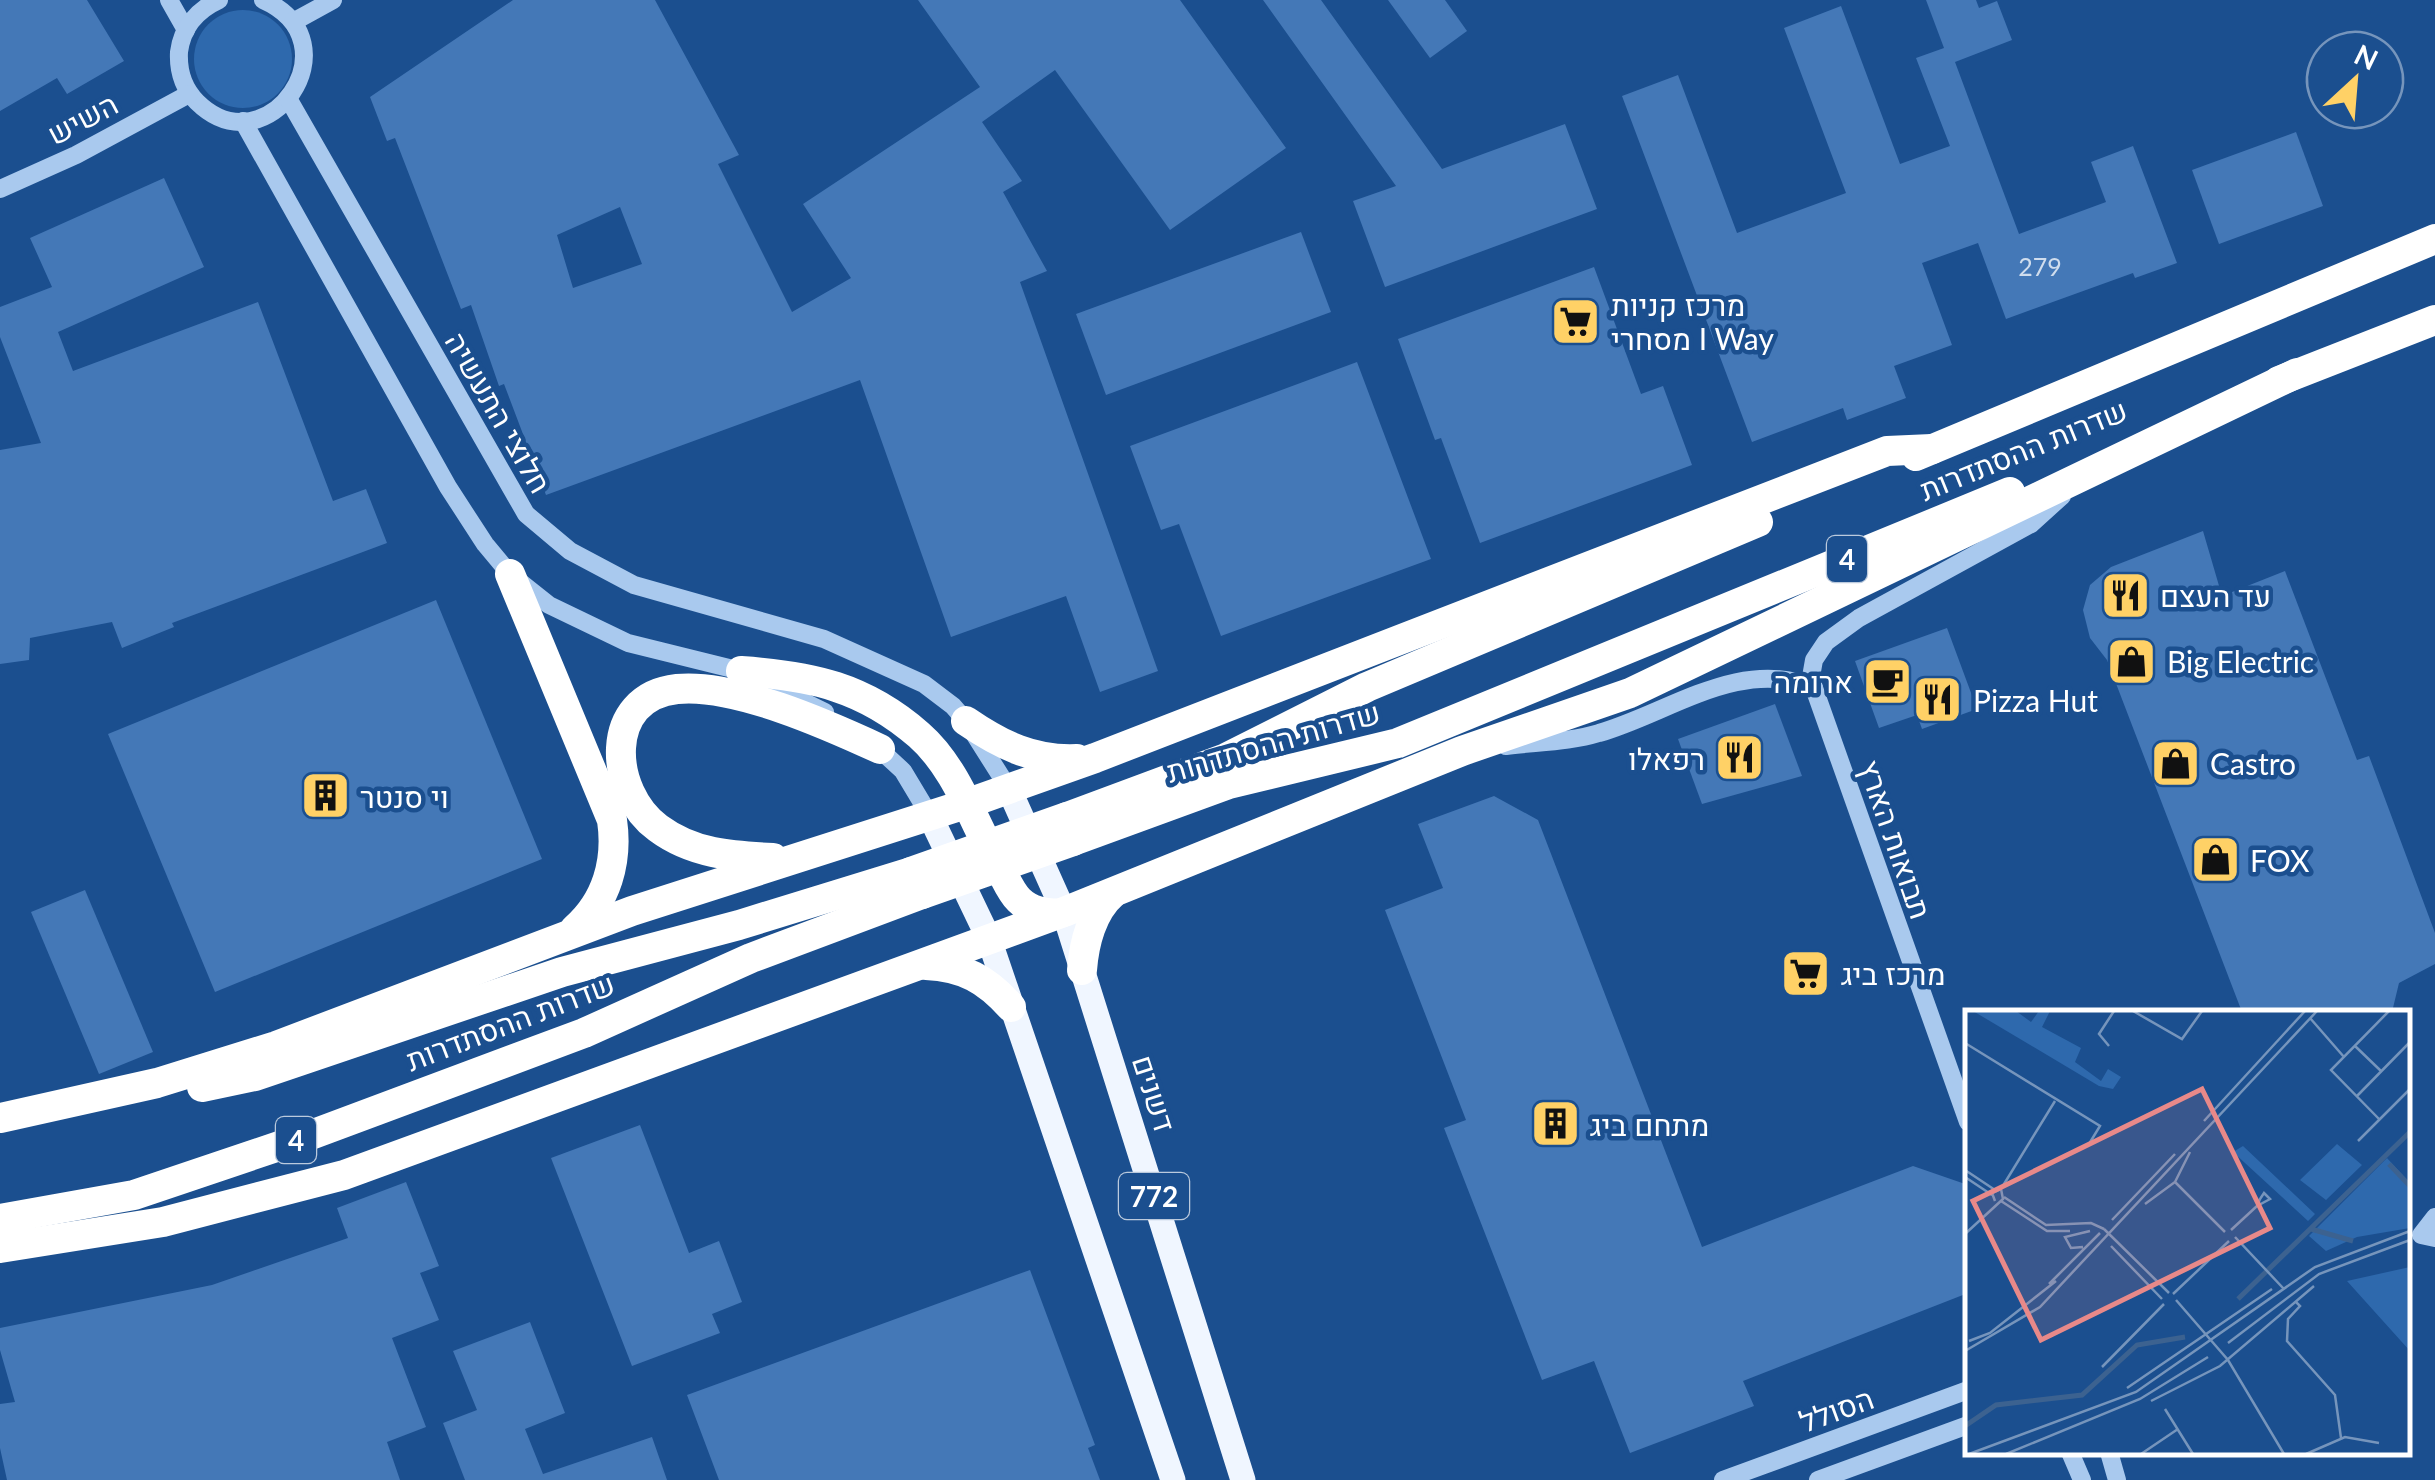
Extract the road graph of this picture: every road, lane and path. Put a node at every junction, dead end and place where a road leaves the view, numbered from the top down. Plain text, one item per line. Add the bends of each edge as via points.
1 (169, 0) edge
2 (219, 0) edge
3 (264, 0) edge
4 (333, 0) edge
5 (293, 22) junction
6 (186, 30) junction
7 (190, 94) junction
8 (288, 100) junction
9 (243, 121) junction
10 (0, 189) edge
11 (2435, 239) edge
12 (2435, 320) edge
13 (2296, 374) junction
14 (1932, 449) junction
15 (2082, 479) junction
16 (510, 574) junction
17 (741, 672) junction
18 (1814, 688) junction
19 (966, 721) junction
20 (880, 749) junction
21 (1462, 751) junction
22 (1095, 758) junction
23 (1009, 788) junction
24 (966, 804) junction
25 (930, 816) junction
26 (796, 858) junction
27 (1116, 892) junction
28 (1064, 912) junction
29 (569, 934) junction
30 (989, 939) junction
31 (918, 965) junction
32 (1082, 970) junction
33 (1012, 1007) junction
34 (1965, 1114) edge
35 (0, 1118) edge
36 (0, 1131) edge
37 (2435, 1217) edge
38 (0, 1219) edge
39 (2421, 1238) edge
40 (0, 1248) edge
41 (1965, 1391) edge
42 (1965, 1426) edge
43 (2071, 1455) edge
44 (2109, 1455) edge
45 (1173, 1480) edge
46 (1244, 1480) edge
47 (1722, 1480) edge
48 (1818, 1480) edge
49 (2082, 1480) edge
50 (2118, 1480) edge

1 - 6 street
2 - 6 street
3 - 5 street
4 - 5 street
5 - 8 street via 304,70
6 - 7 street via 180,69
7 - 9 street via 213,114
7 - 10 street, השיש
8 - 9 street via 268,115
8 - 19 street, חלוצי התעשיה via 526,514 570,551 634,585 866,655 924,684
9 - 16 street via 448,487
11 - 14 highway, שדרות ההסתדרות / 4
12 - 13 highway, שדרות ההסתדרות / 4
13 - 15 highway
13 - 38 highway, שדרות ההסתדרות / 4, bridge via 1398,744 1229,784 751,958 584,1033 300,1139 134,1195
14 - 22 highway via 1887,451
14 - 36 highway, שדרות ההסתדרות / 4, bridge via 1367,687 1226,758 912,872 562,972 255,1076
15 - 18 street via 2031,524 1826,642 1812,668
15 - 21 highway via 1630,693
16 - 17 street via 549,605 628,642
16 - 29 highway via 614,836 614,862 603,892
17 - 20 street via 810,703
17 - 24 highway via 803,677 863,698 921,737
18 - 21 street via 1777,678 1740,681 1599,734
18 - 34 street, תבואות הארץ
19 - 22 highway via 1024,753
19 - 23 street, חלוצי התעשיה
20 - 25 street via 903,771
20 - 26 highway via 776,708 692,688 656,694 630,713 621,748 626,782 656,826 710,853
21 - 27 highway
22 - 23 highway
23 - 24 highway
23 - 28 main road, דשנים / 772
24 - 25 highway
24 - 28 highway via 1015,896 1045,913
25 - 26 highway
25 - 30 main road, 772
26 - 29 highway
27 - 28 highway
27 - 32 highway via 1096,915
28 - 30 highway
28 - 32 main road, דשנים / 772
29 - 35 highway via 259,1051 157,1083
30 - 31 highway
30 - 33 main road, 772
31 - 33 highway via 968,972
31 - 40 highway via 344,1175 164,1222
32 - 46 main road, דשנים / 772
33 - 45 main road, 772
37 - 39 street
41 - 47 street, הסולל
42 - 48 street, הסולל
43 - 49 street
44 - 50 street

